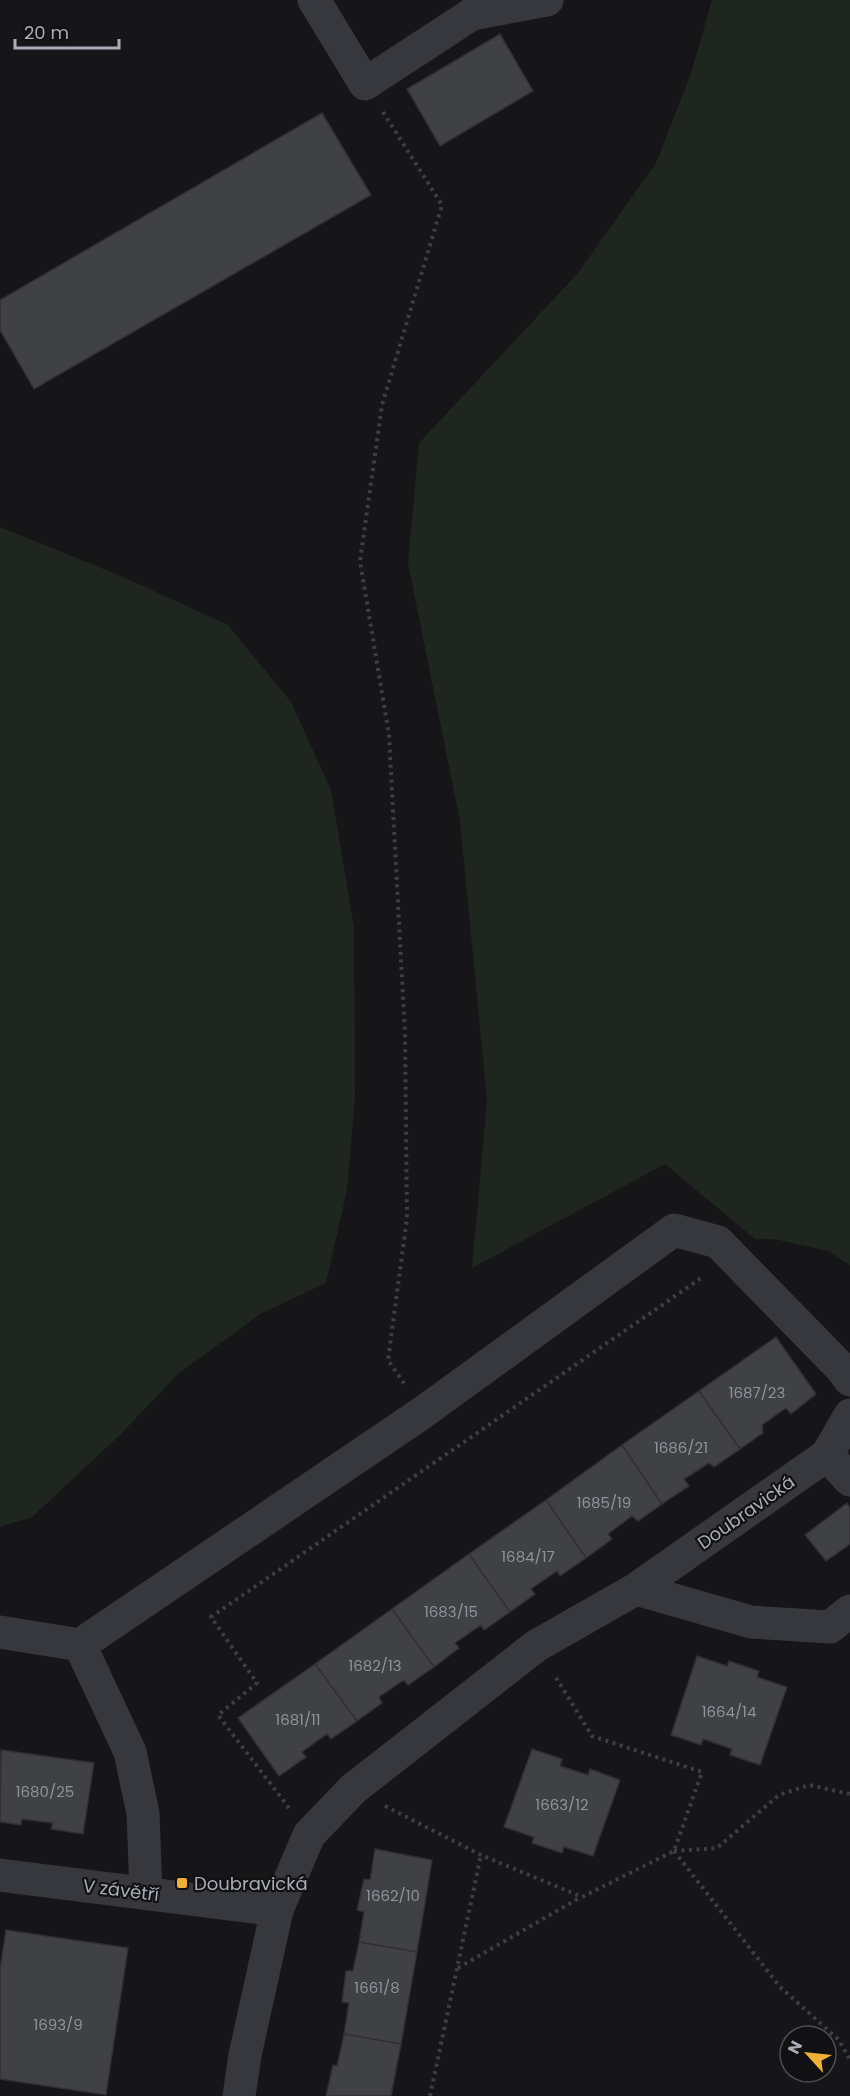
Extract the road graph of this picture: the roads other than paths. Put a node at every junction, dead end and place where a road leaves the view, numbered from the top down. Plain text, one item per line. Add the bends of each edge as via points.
1 (314, 0) edge
2 (548, 0) edge
3 (850, 1380) edge
4 (850, 1414) edge
5 (827, 1455) junction
6 (850, 1480) edge
7 (636, 1589) junction
8 (850, 1611) edge
9 (0, 1632) edge
10 (80, 1645) junction
11 (0, 1875) edge
12 (146, 1893) junction
13 (277, 1910) junction
14 (239, 2096) edge

1 - 2 street via 365,84 472,14
3 - 10 street via 718,1242 674,1230 422,1413
4 - 5 street
5 - 6 street
5 - 7 street, Doubravická
7 - 8 street via 751,1622 830,1626
7 - 13 street, Doubravická via 536,1646 352,1789 309,1834
9 - 10 street
10 - 12 street via 130,1752 143,1813
11 - 12 street, V závětří
12 - 13 street, V závětří
13 - 14 street, Doubravická

